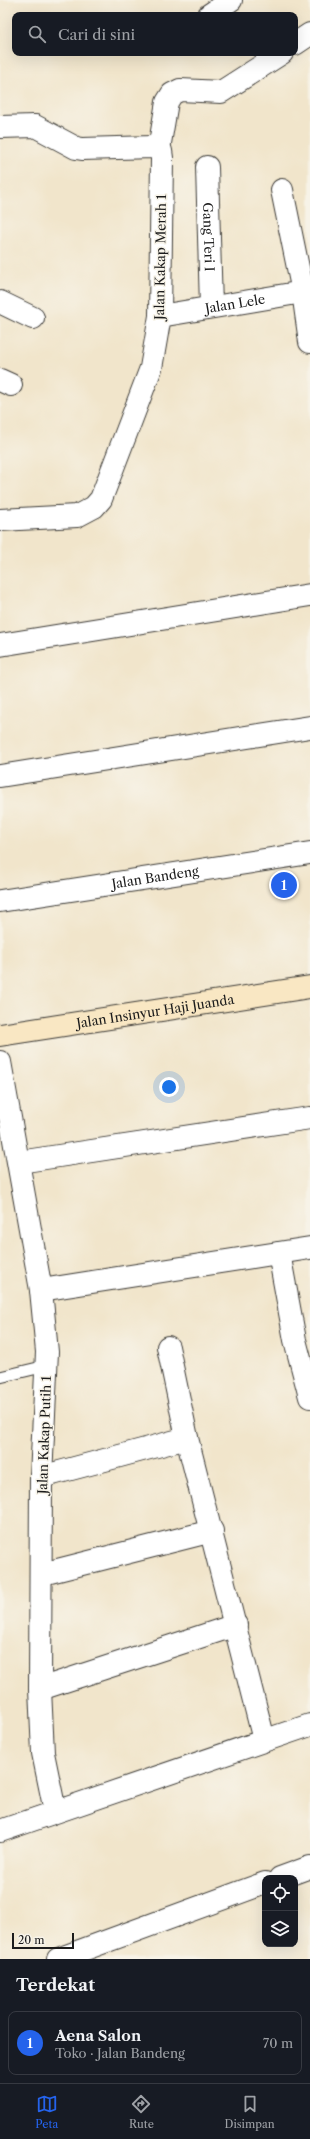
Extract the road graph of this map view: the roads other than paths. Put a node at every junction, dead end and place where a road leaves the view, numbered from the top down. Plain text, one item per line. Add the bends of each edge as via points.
1 (231, 0) edge
2 (213, 12) edge
3 (310, 34) edge
4 (298, 42) edge
5 (278, 56) edge
6 (0, 127) edge
7 (159, 149) junction
8 (207, 167) dead end
9 (282, 190) dead end
10 (306, 290) edge
11 (0, 302) edge
12 (211, 307) junction
13 (160, 316) junction
14 (33, 318) dead end
15 (310, 342) edge
16 (0, 520) edge
17 (310, 595) edge
18 (0, 644) edge
19 (310, 727) edge
20 (0, 776) edge
21 (310, 853) edge
22 (0, 901) edge
23 (310, 987) edge
24 (0, 1035) edge
25 (0, 1062) edge
26 (310, 1118) edge
27 (19, 1162) junction
28 (310, 1248) edge
29 (279, 1253) junction
30 (41, 1290) junction
31 (168, 1347) dead end
32 (46, 1366) junction
33 (0, 1377) edge
34 (310, 1397) edge
35 (187, 1438) junction
36 (41, 1477) junction
37 (212, 1531) junction
38 (42, 1574) junction
39 (236, 1625) junction
40 (40, 1689) junction
41 (310, 1724) edge
42 (264, 1740) junction
43 (55, 1811) junction
44 (0, 1831) edge
45 (310, 1867) edge
46 (288, 1875) edge
47 (262, 1884) edge
48 (58, 1959) edge

1 - 2 street
3 - 4 street
5 - 7 street, Jalan Kakap Merah 1 via 220,92 180,90 172,94 166,102
6 - 7 street via 35,126 76,148
7 - 13 street, Jalan Kakap Merah 1 via 162,158
8 - 12 street, Gang Teri I
9 - 10 street
10 - 12 street, Jalan Lele
10 - 15 street
11 - 14 street
12 - 13 street, Jalan Lele
13 - 16 street, Jalan Kakap Merah 1 via 151,368 101,499 94,507 76,516
17 - 18 street
19 - 20 street
21 - 22 street, Jalan Bandeng
23 - 24 street, Jalan Insinyur Haji Juanda
25 - 27 street, Jalan Kakap Putih 1
26 - 27 street
27 - 30 street, Jalan Kakap Putih 1
28 - 29 street
29 - 30 street
29 - 34 street via 294,1340
30 - 32 street, Jalan Kakap Putih 1
31 - 35 street
32 - 33 lane
32 - 36 street, Jalan Kakap Putih 1
35 - 36 street
35 - 37 street
36 - 38 street, Jalan Kakap Putih 1
37 - 38 street
37 - 39 street
38 - 40 street, Jalan Kakap Putih 1
39 - 40 street
39 - 42 street
40 - 43 street, Jalan Kakap Putih 1 via 43,1753
41 - 42 street
42 - 43 street
43 - 44 street
45 - 46 street
47 - 48 street

